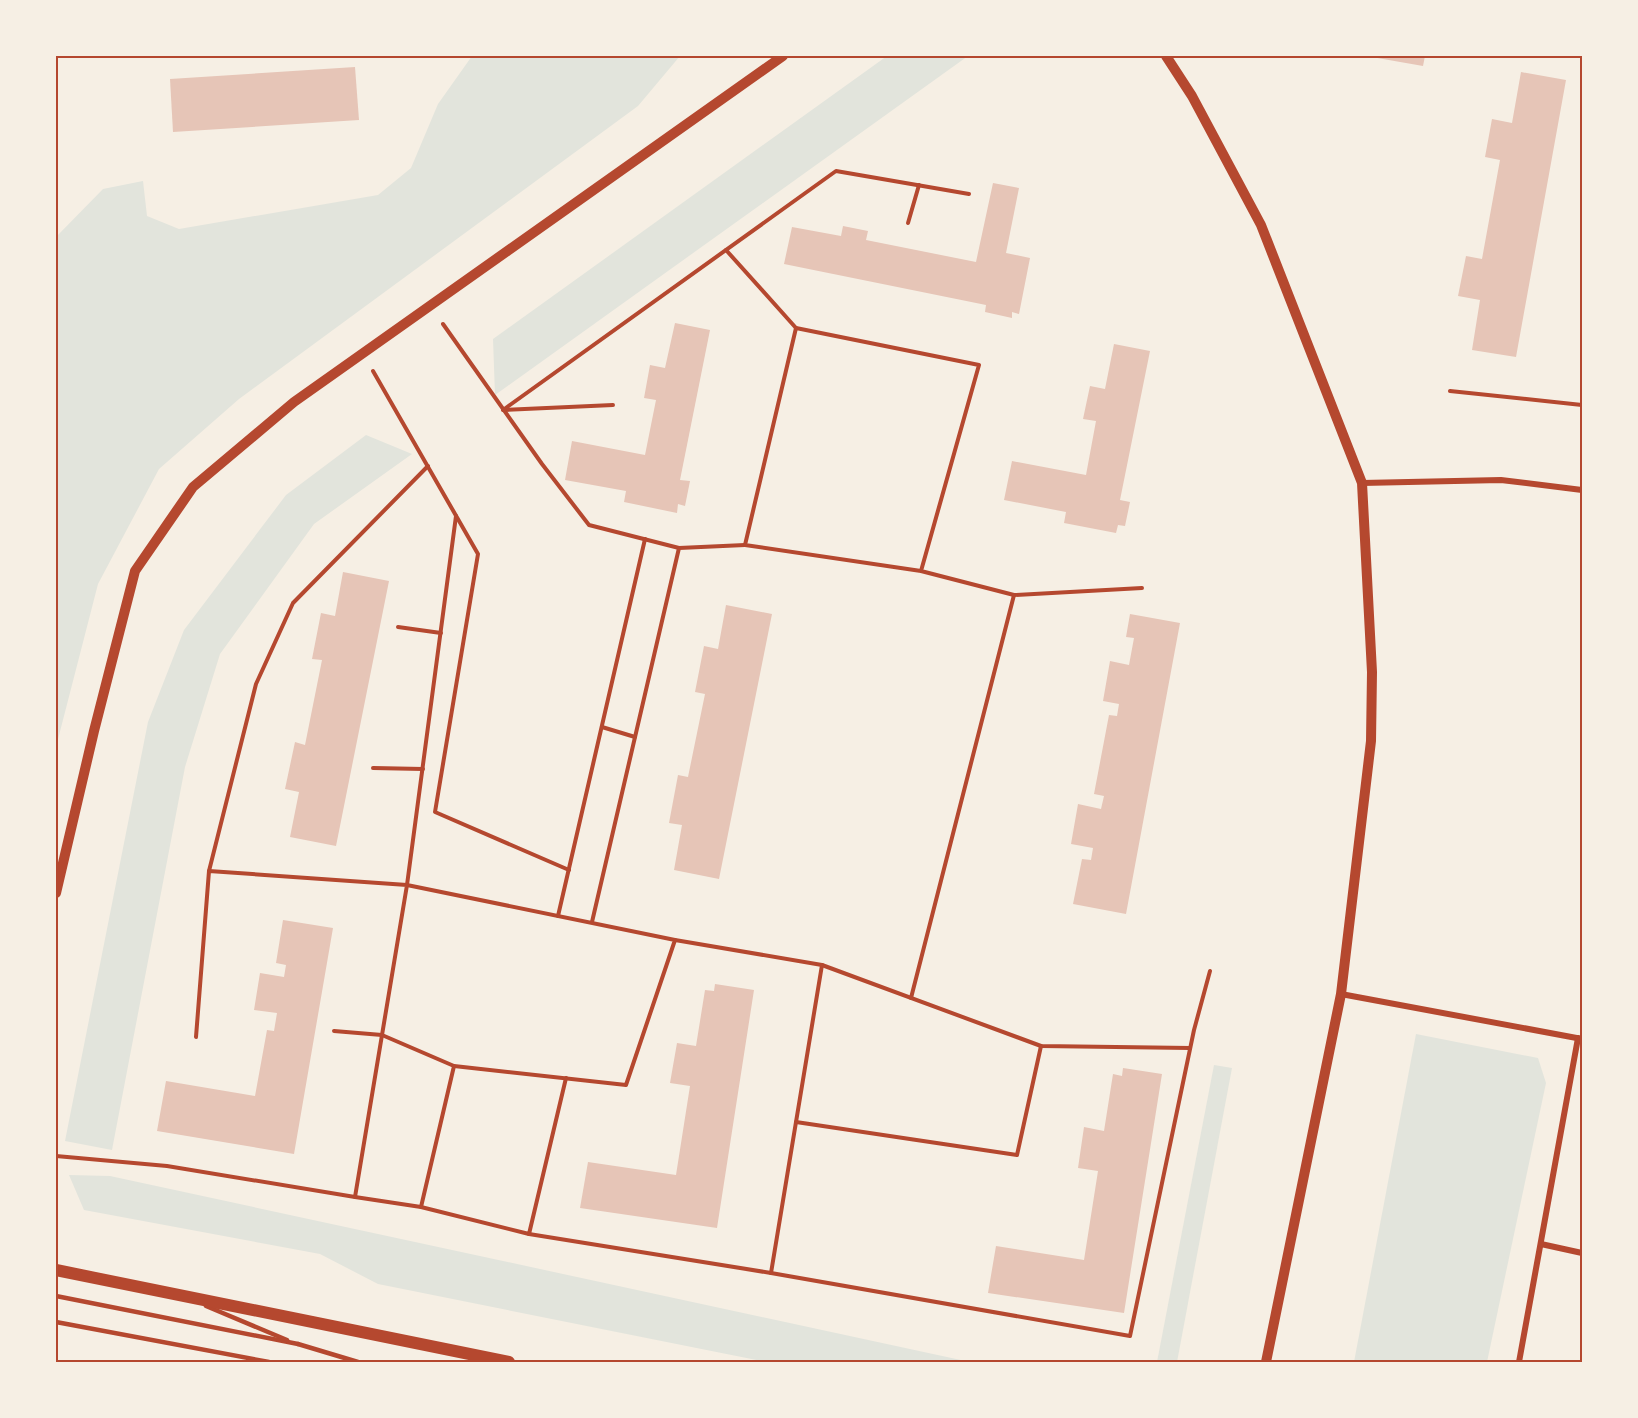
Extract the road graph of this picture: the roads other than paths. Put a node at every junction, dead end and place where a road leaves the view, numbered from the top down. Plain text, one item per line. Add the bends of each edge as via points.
1 (783, 56) edge
2 (1166, 56) edge
3 (1362, 483) junction
4 (1582, 490) edge
5 (56, 893) edge
6 (1341, 994) junction
7 (1580, 1039) edge
8 (1541, 1244) junction
9 (1582, 1253) edge
10 (56, 1270) edge
11 (180, 1295) junction
12 (56, 1296) edge
13 (56, 1322) edge
14 (298, 1344) junction
15 (269, 1362) edge
16 (358, 1362) edge
17 (509, 1362) edge
18 (1266, 1362) edge
19 (1519, 1362) edge

1 - 5 street via 294,402 193,487 135,571
2 - 3 street via 1192,96 1261,225
3 - 4 street via 1501,480
3 - 6 street via 1372,672 1371,741
6 - 7 street
6 - 18 street
7 - 8 street
8 - 9 street
8 - 19 street
10 - 11 main road
11 - 14 lane
11 - 17 main road
12 - 14 lane
13 - 15 lane
14 - 16 lane

